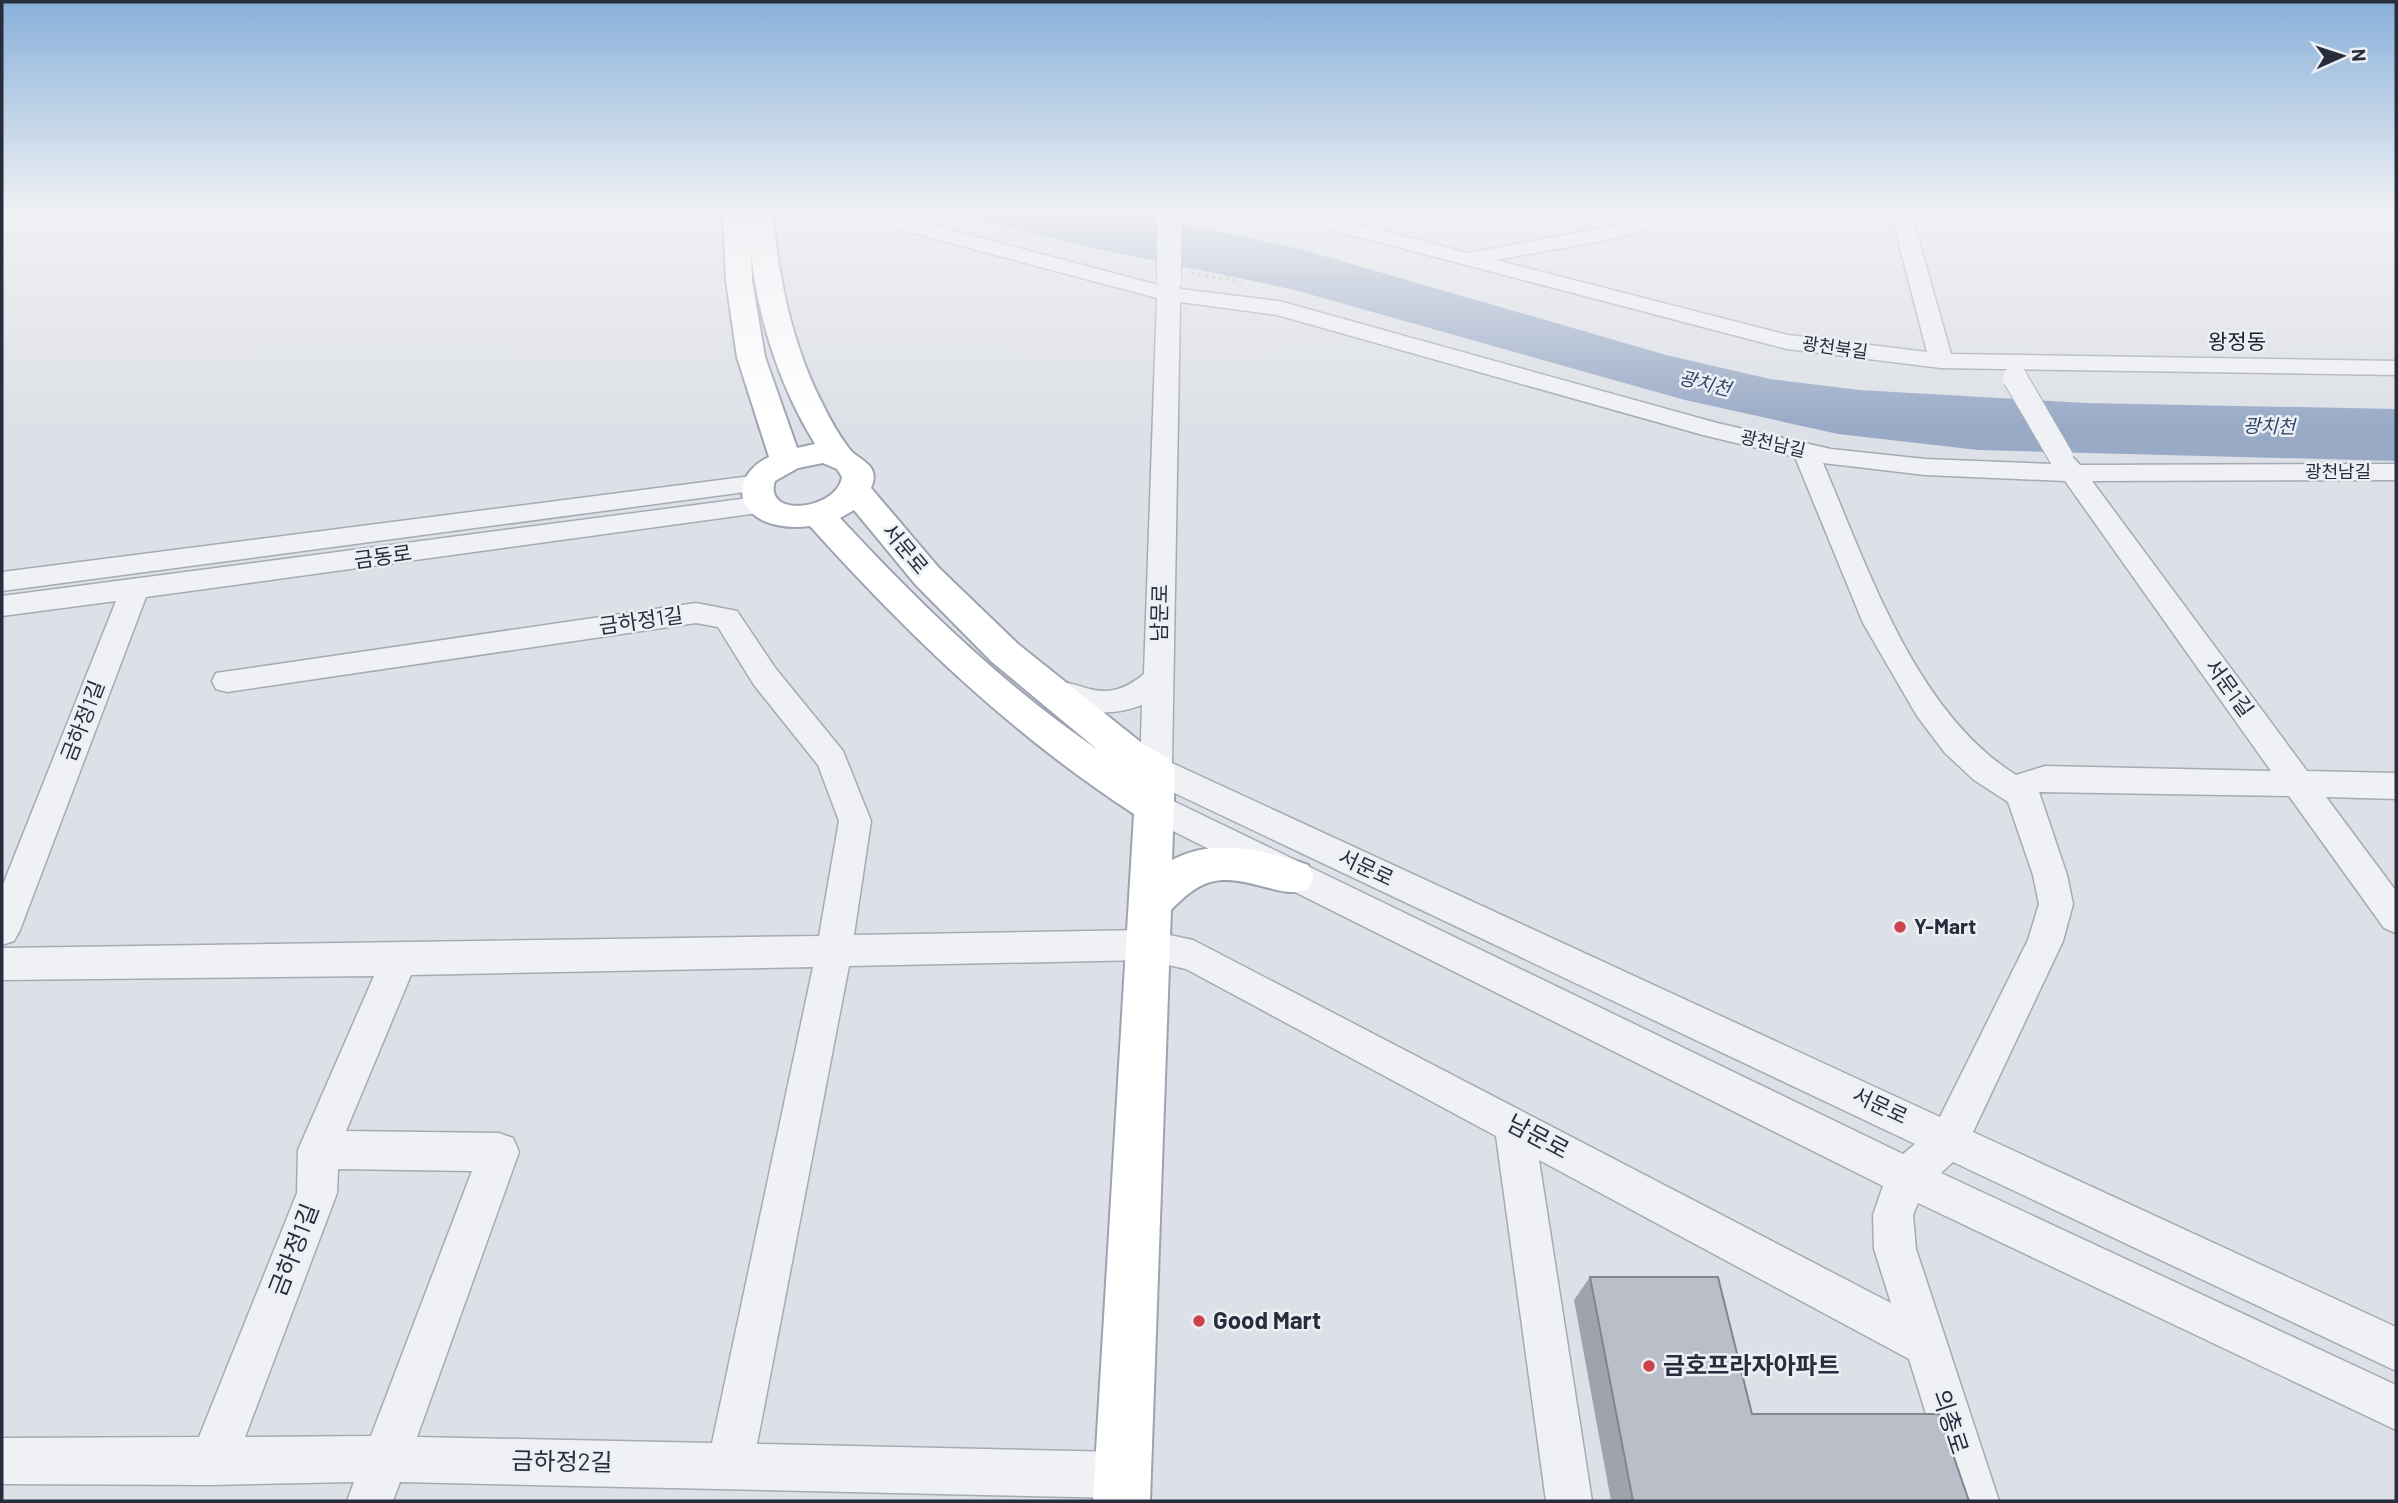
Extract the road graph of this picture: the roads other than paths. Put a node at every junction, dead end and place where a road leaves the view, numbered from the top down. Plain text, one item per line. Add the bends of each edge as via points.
1 (741, 283) edge
2 (770, 283) edge
3 (1174, 283) edge
4 (1179, 283) edge
5 (1555, 283) edge
6 (1920, 283) edge
7 (773, 299) junction
8 (742, 304) junction
9 (1941, 361) junction
10 (2396, 368) edge
11 (2010, 369) junction
12 (1806, 452) junction
13 (838, 456) junction
14 (785, 460) junction
15 (2068, 465) junction
16 (2396, 472) edge
17 (855, 490) junction
18 (761, 494) junction
19 (818, 514) junction
20 (2, 582) edge
21 (134, 590) junction
22 (2, 607) edge
23 (1158, 678) junction
24 (227, 681) dead end
25 (1054, 692) junction
26 (2299, 785) junction
27 (2396, 786) edge
28 (1155, 788) junction
29 (2022, 794) junction
30 (1293, 877) junction
31 (2396, 918) edge
32 (1148, 924) junction
33 (2, 930) edge
34 (834, 951) junction
35 (399, 960) junction
36 (2, 964) edge
37 (1514, 1125) junction
38 (1950, 1139) junction
39 (317, 1150) junction
40 (1907, 1177) junction
41 (1924, 1343) junction
42 (2396, 1349) edge
43 (2396, 1408) edge
44 (387, 1459) junction
45 (2, 1461) edge
46 (212, 1461) junction
47 (730, 1465) junction
48 (1122, 1488) edge
49 (370, 1501) edge
50 (1569, 1501) edge
51 (1976, 1501) edge

1 - 8 main road
2 - 7 main road
3 - 23 street, 남문로
4 - 12 street, 광천남길
5 - 9 street, 광천북길 via 1787,342
6 - 9 street
7 - 8 main road
7 - 13 main road via 801,391
8 - 14 main road via 751,357
9 - 11 street, 광천북길
10 - 11 street, 광천북길
11 - 15 street, 서문1길, bridge
12 - 15 street, 광천남길 via 1877,464
12 - 29 street via 1877,622 1928,708 1956,745 1985,771
13 - 14 main road via 807,454
13 - 17 main road via 857,470
14 - 18 main road via 765,473
15 - 16 street, 광천남길
15 - 26 street, 서문1길
17 - 19 main road, 금동로 via 847,500
17 - 25 main road, 서문로 via 927,576 1005,653
18 - 19 main road, 금동로 via 785,515
18 - 20 street, 금동로
18 - 21 street, 금동로
19 - 28 main road, 서문로 via 887,591 1047,735 1103,776
21 - 22 street, 금동로
21 - 33 street, 금하정1길
23 - 25 street via 1133,699 1110,703 1086,702
23 - 28 street, 남문로
24 - 34 street, 금하정1길 via 696,613 727,618 765,677 832,760 855,821
25 - 28 main road, 서문로 via 1129,754
26 - 27 street
26 - 29 street via 2045,778 2028,783
26 - 31 street, 서문1길
28 - 30 street, 서문로
28 - 32 main road, 남문로
28 - 38 street, 서문로
29 - 38 street via 2056,904 2045,941
30 - 32 main road via 1243,864 1196,867 1178,877
30 - 40 street, 서문로
32 - 34 street
32 - 37 street, 남문로 via 1193,955
32 - 48 main road, 남문로
34 - 35 street
34 - 47 street, 금하정1길
35 - 36 street
35 - 39 street, 금하정1길
37 - 41 street, 남문로
37 - 50 street
38 - 40 street
38 - 42 street, 서문로
39 - 44 street via 499,1152
39 - 46 street, 금하정1길 via 317,1193
40 - 41 street, 의총로 via 1893,1215 1895,1249
40 - 43 street, 서문로
41 - 51 street, 의총로
44 - 46 street, 금하정2길
44 - 47 street, 금하정2길
44 - 49 street
45 - 46 street, 금하정2길
47 - 48 street, 금하정2길

